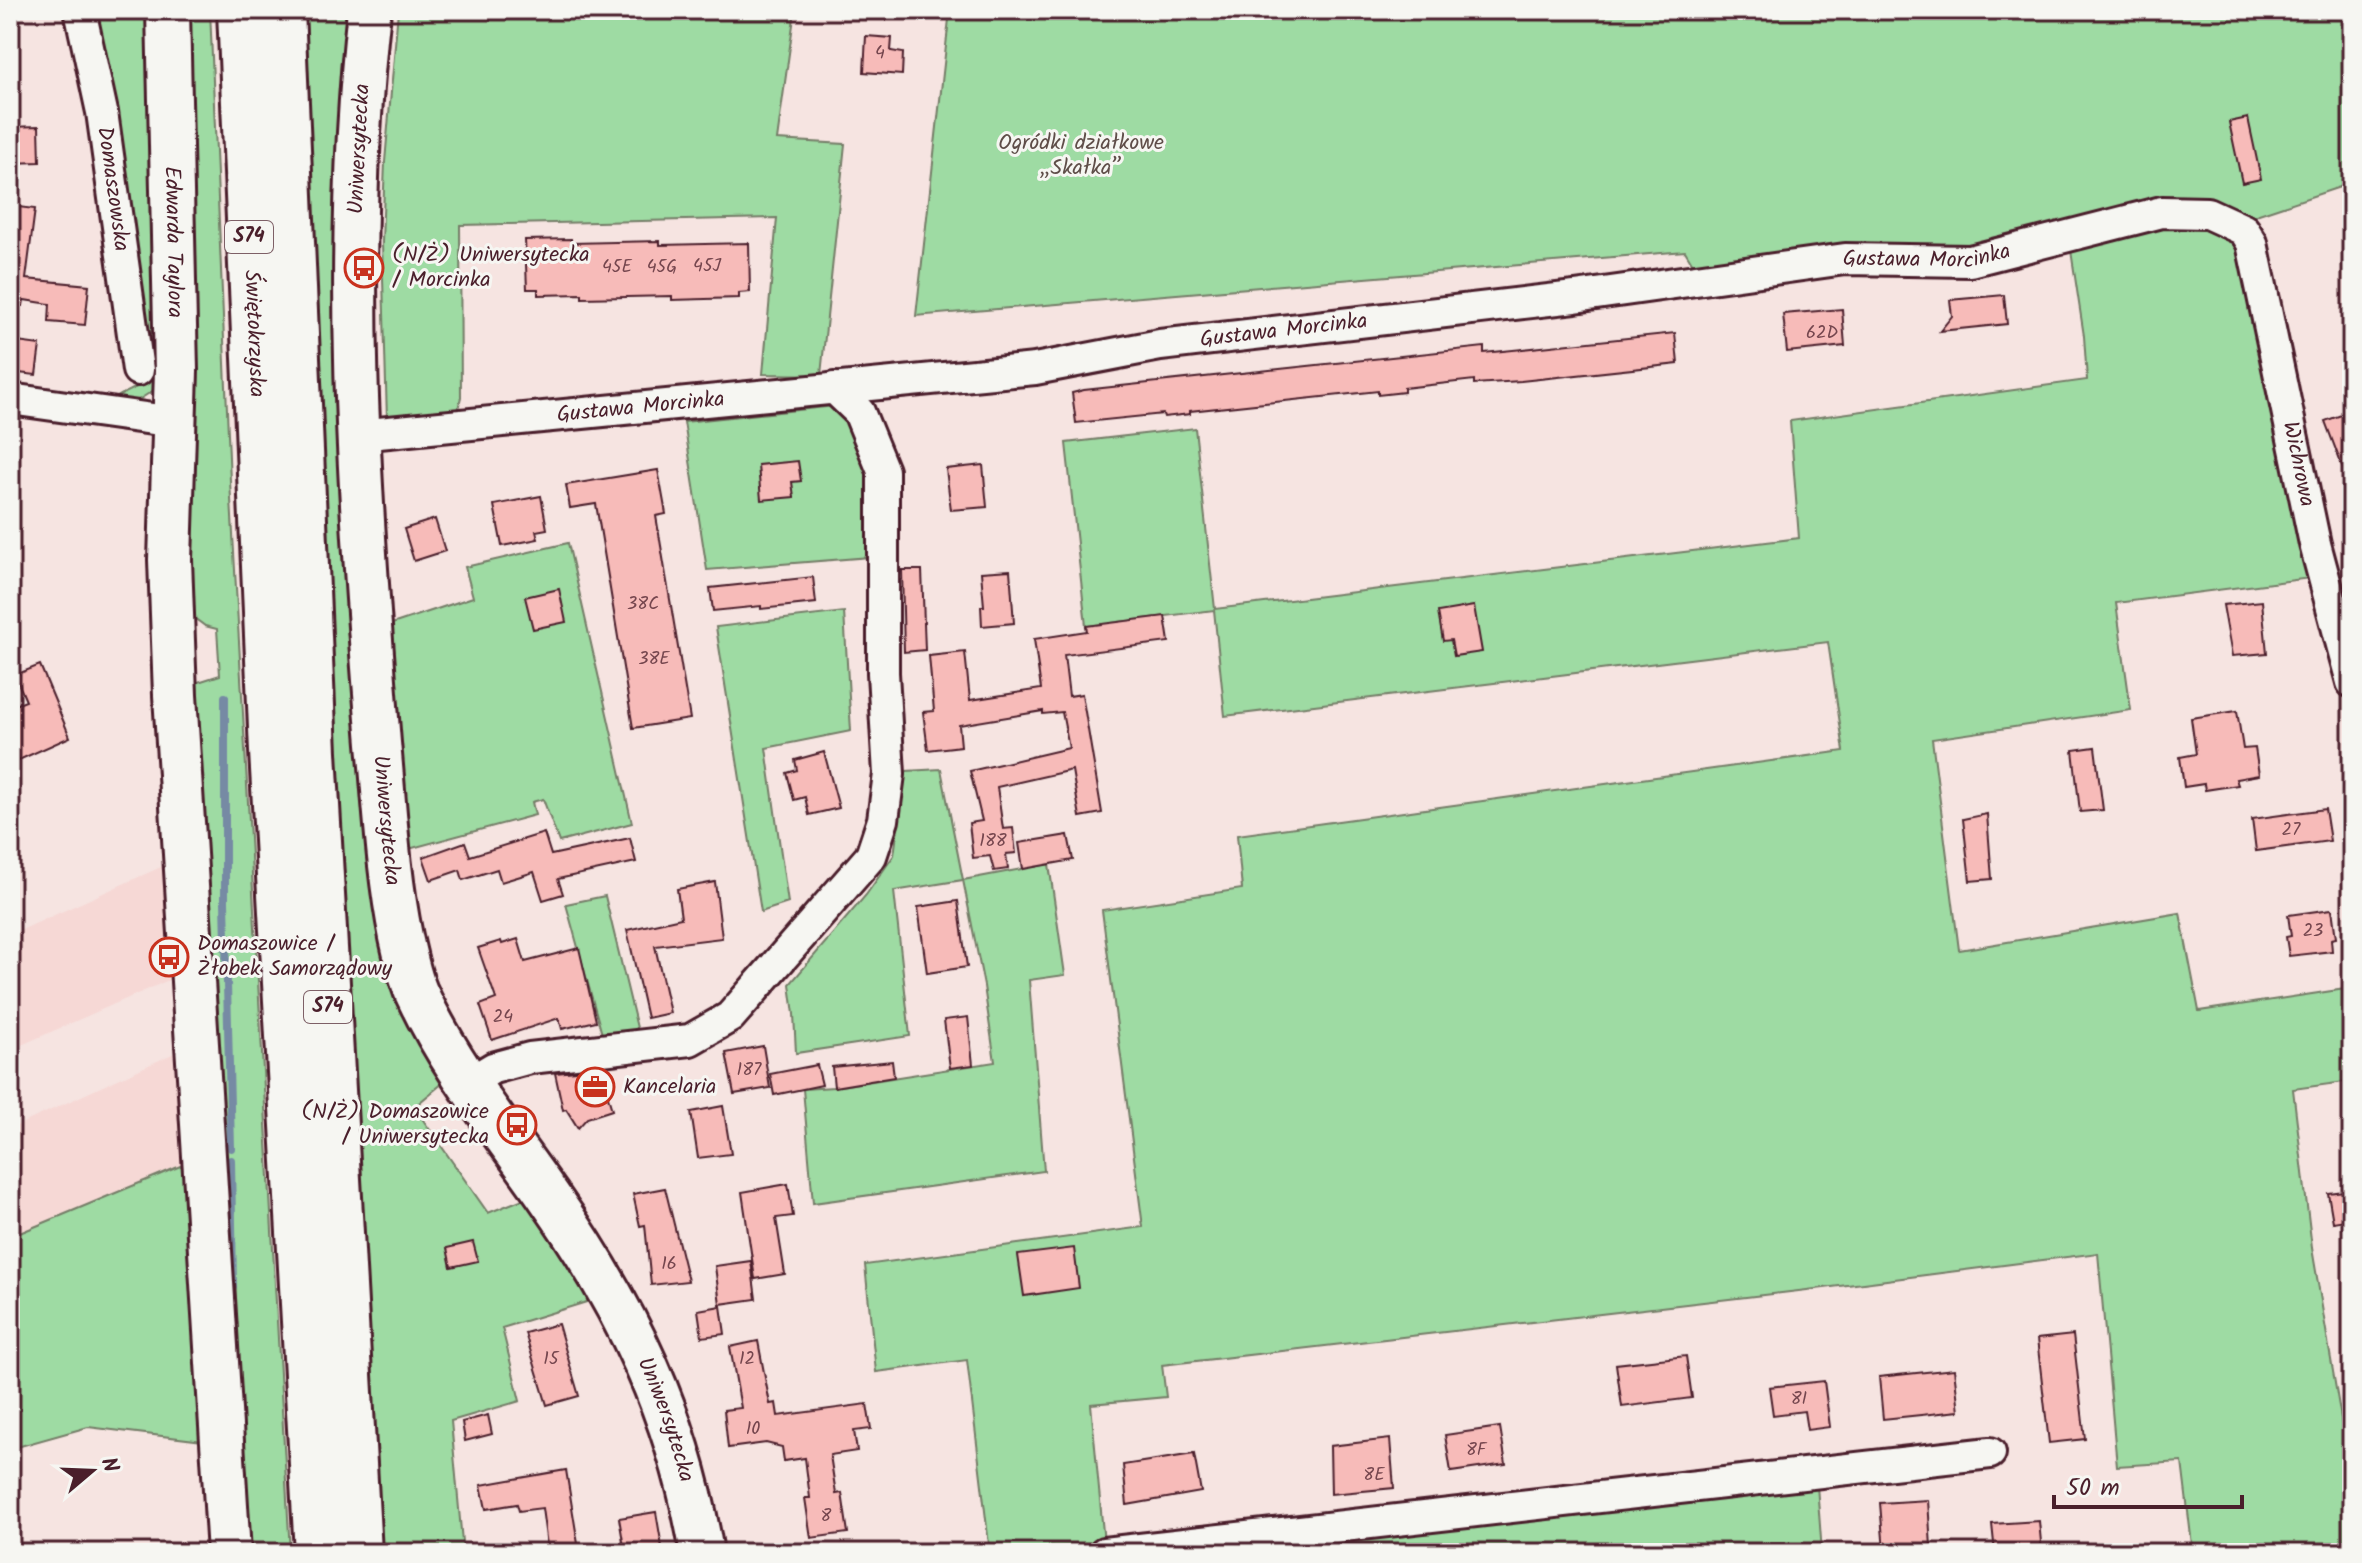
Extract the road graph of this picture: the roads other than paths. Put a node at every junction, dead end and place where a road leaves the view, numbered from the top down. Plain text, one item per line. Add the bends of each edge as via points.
1 (80, 10) edge
2 (168, 10) edge
3 (240, 10) edge
4 (282, 10) edge
5 (369, 10) edge
6 (2252, 243) joint
7 (138, 370) dead end
8 (834, 388) junction
9 (10, 399) edge
10 (174, 422) junction
11 (358, 435) junction
12 (280, 462) junction
13 (2352, 682) edge
14 (468, 1083) junction
15 (1990, 1453) dead end
16 (229, 1553) edge
17 (317, 1553) edge
18 (359, 1553) edge
19 (702, 1553) edge
20 (1104, 1553) edge

1 - 7 street, Domaszowska via 102,112
2 - 10 street, Edwarda Taylora
3 - 12 highway, Świętokrzyska / S74
4 - 12 highway, Świętokrzyska / S74
5 - 11 street, Uniwersytecka via 354,297
6 - 8 street, Gustawa Morcinka via 2244,230 2207,213 2162,212 1970,261 1845,259 1575,297 1160,345 1035,369
6 - 13 street, Wichrowa via 2315,544
8 - 11 street, Gustawa Morcinka
8 - 14 street via 859,412 883,471 889,774 883,820 871,856 730,1017 690,1040 530,1058 493,1068
9 - 10 street
10 - 16 street, Edwarda Taylora via 170,560 175,695
11 - 14 street, Uniwersytecka via 396,911 414,987
12 - 17 highway, S74 via 272,751
12 - 18 highway, S74 via 314,752
14 - 19 street, Uniwersytecka via 585,1249 630,1327 670,1421
15 - 20 street

